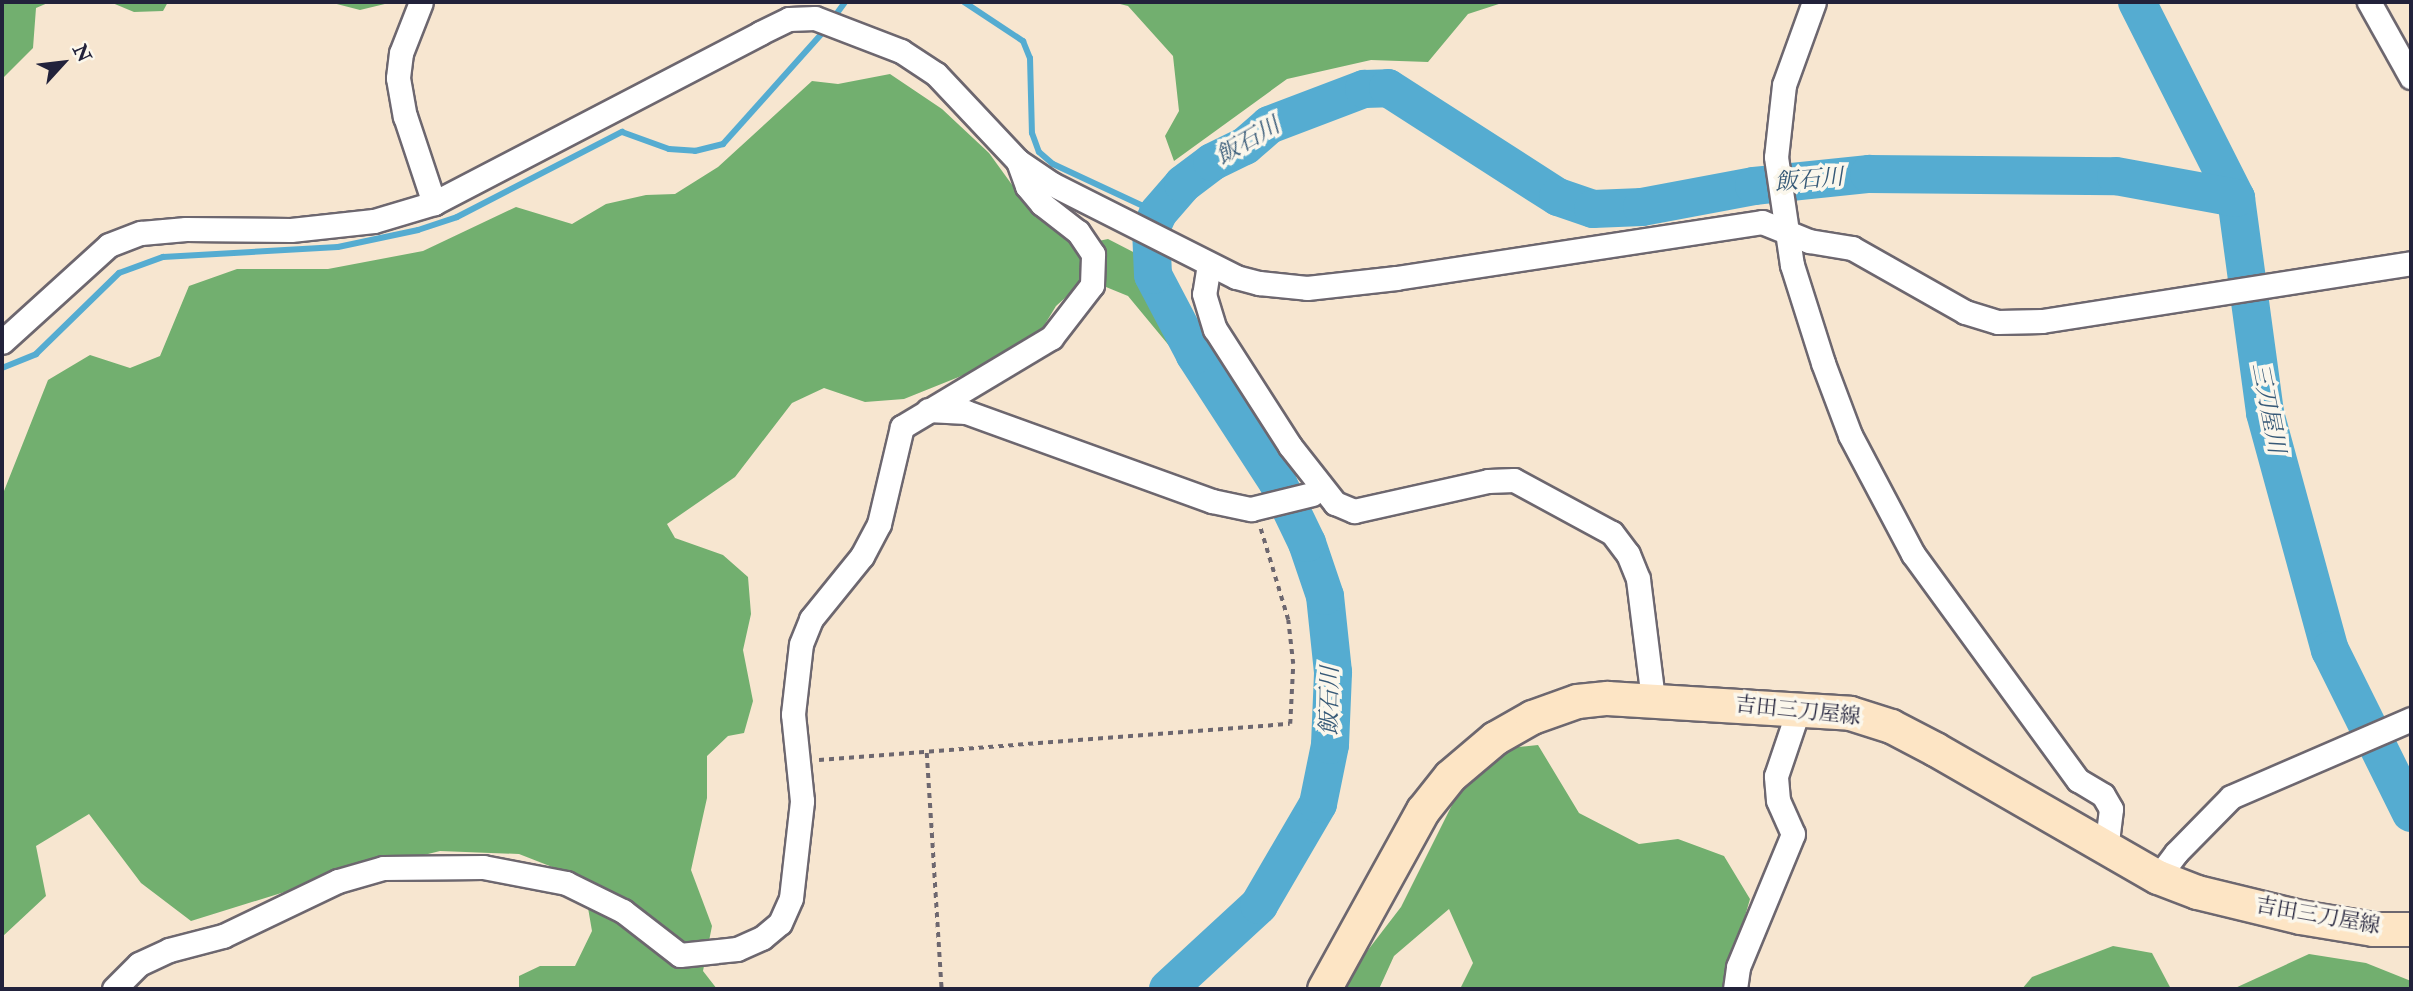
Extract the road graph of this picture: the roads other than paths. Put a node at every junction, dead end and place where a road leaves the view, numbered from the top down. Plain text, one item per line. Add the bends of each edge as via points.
1 (421, 2) edge
2 (1814, 2) edge
3 (2368, 2) edge
4 (2411, 77) edge
5 (1018, 160) junction
6 (434, 203) junction
7 (1784, 230) junction
8 (1199, 259) junction
9 (2411, 263) edge
10 (2, 342) edge
11 (925, 410) junction
12 (1312, 494) dead end
13 (1653, 699) junction
14 (1799, 708) junction
15 (2411, 719) edge
16 (2101, 847) junction
17 (2158, 877) junction
18 (2411, 929) edge
19 (114, 989) edge
20 (1324, 989) edge
21 (1735, 989) edge

1 - 6 street via 401,52 398,78 405,116
2 - 7 street via 1784,85 1776,157
3 - 4 street
5 - 6 street via 936,74 901,51 815,18 789,19
5 - 8 street via 1052,184
5 - 11 street via 1027,186 1042,204 1079,232 1093,254 1092,285 1051,338
6 - 10 street via 374,221 291,230 141,233 109,245
7 - 8 street via 1762,222 1307,288 1259,283
7 - 9 street via 1809,241 1852,248 1965,312 1998,322 2055,320
7 - 16 street via 1824,363 1876,488 1913,554 2024,709 2078,780 2103,795 2111,809
8 - 13 street via 1215,329 1290,446 1335,503 1354,511 1488,481 1514,480 1612,533 1638,579
11 - 12 street via 966,412 1212,501 1257,507
11 - 19 street via 902,427 879,524 862,556 811,619 801,644 793,714 802,801 791,898 780,923 762,938 737,949 680,955 623,911 566,883 483,867 383,868 338,881 233,932 169,950 139,964
13 - 14 main road, 吉田三刀屋線
13 - 20 main road, 吉田三刀屋線 via 1577,701 1532,717 1494,738 1450,776 1423,810
14 - 16 main road, 吉田三刀屋線 via 1850,713 1891,726
14 - 21 street via 1776,776 1778,800 1793,834 1738,967
15 - 17 street via 2231,797
16 - 17 main road, 吉田三刀屋線
17 - 18 main road, 吉田三刀屋線 via 2197,892 2300,917 2373,929

